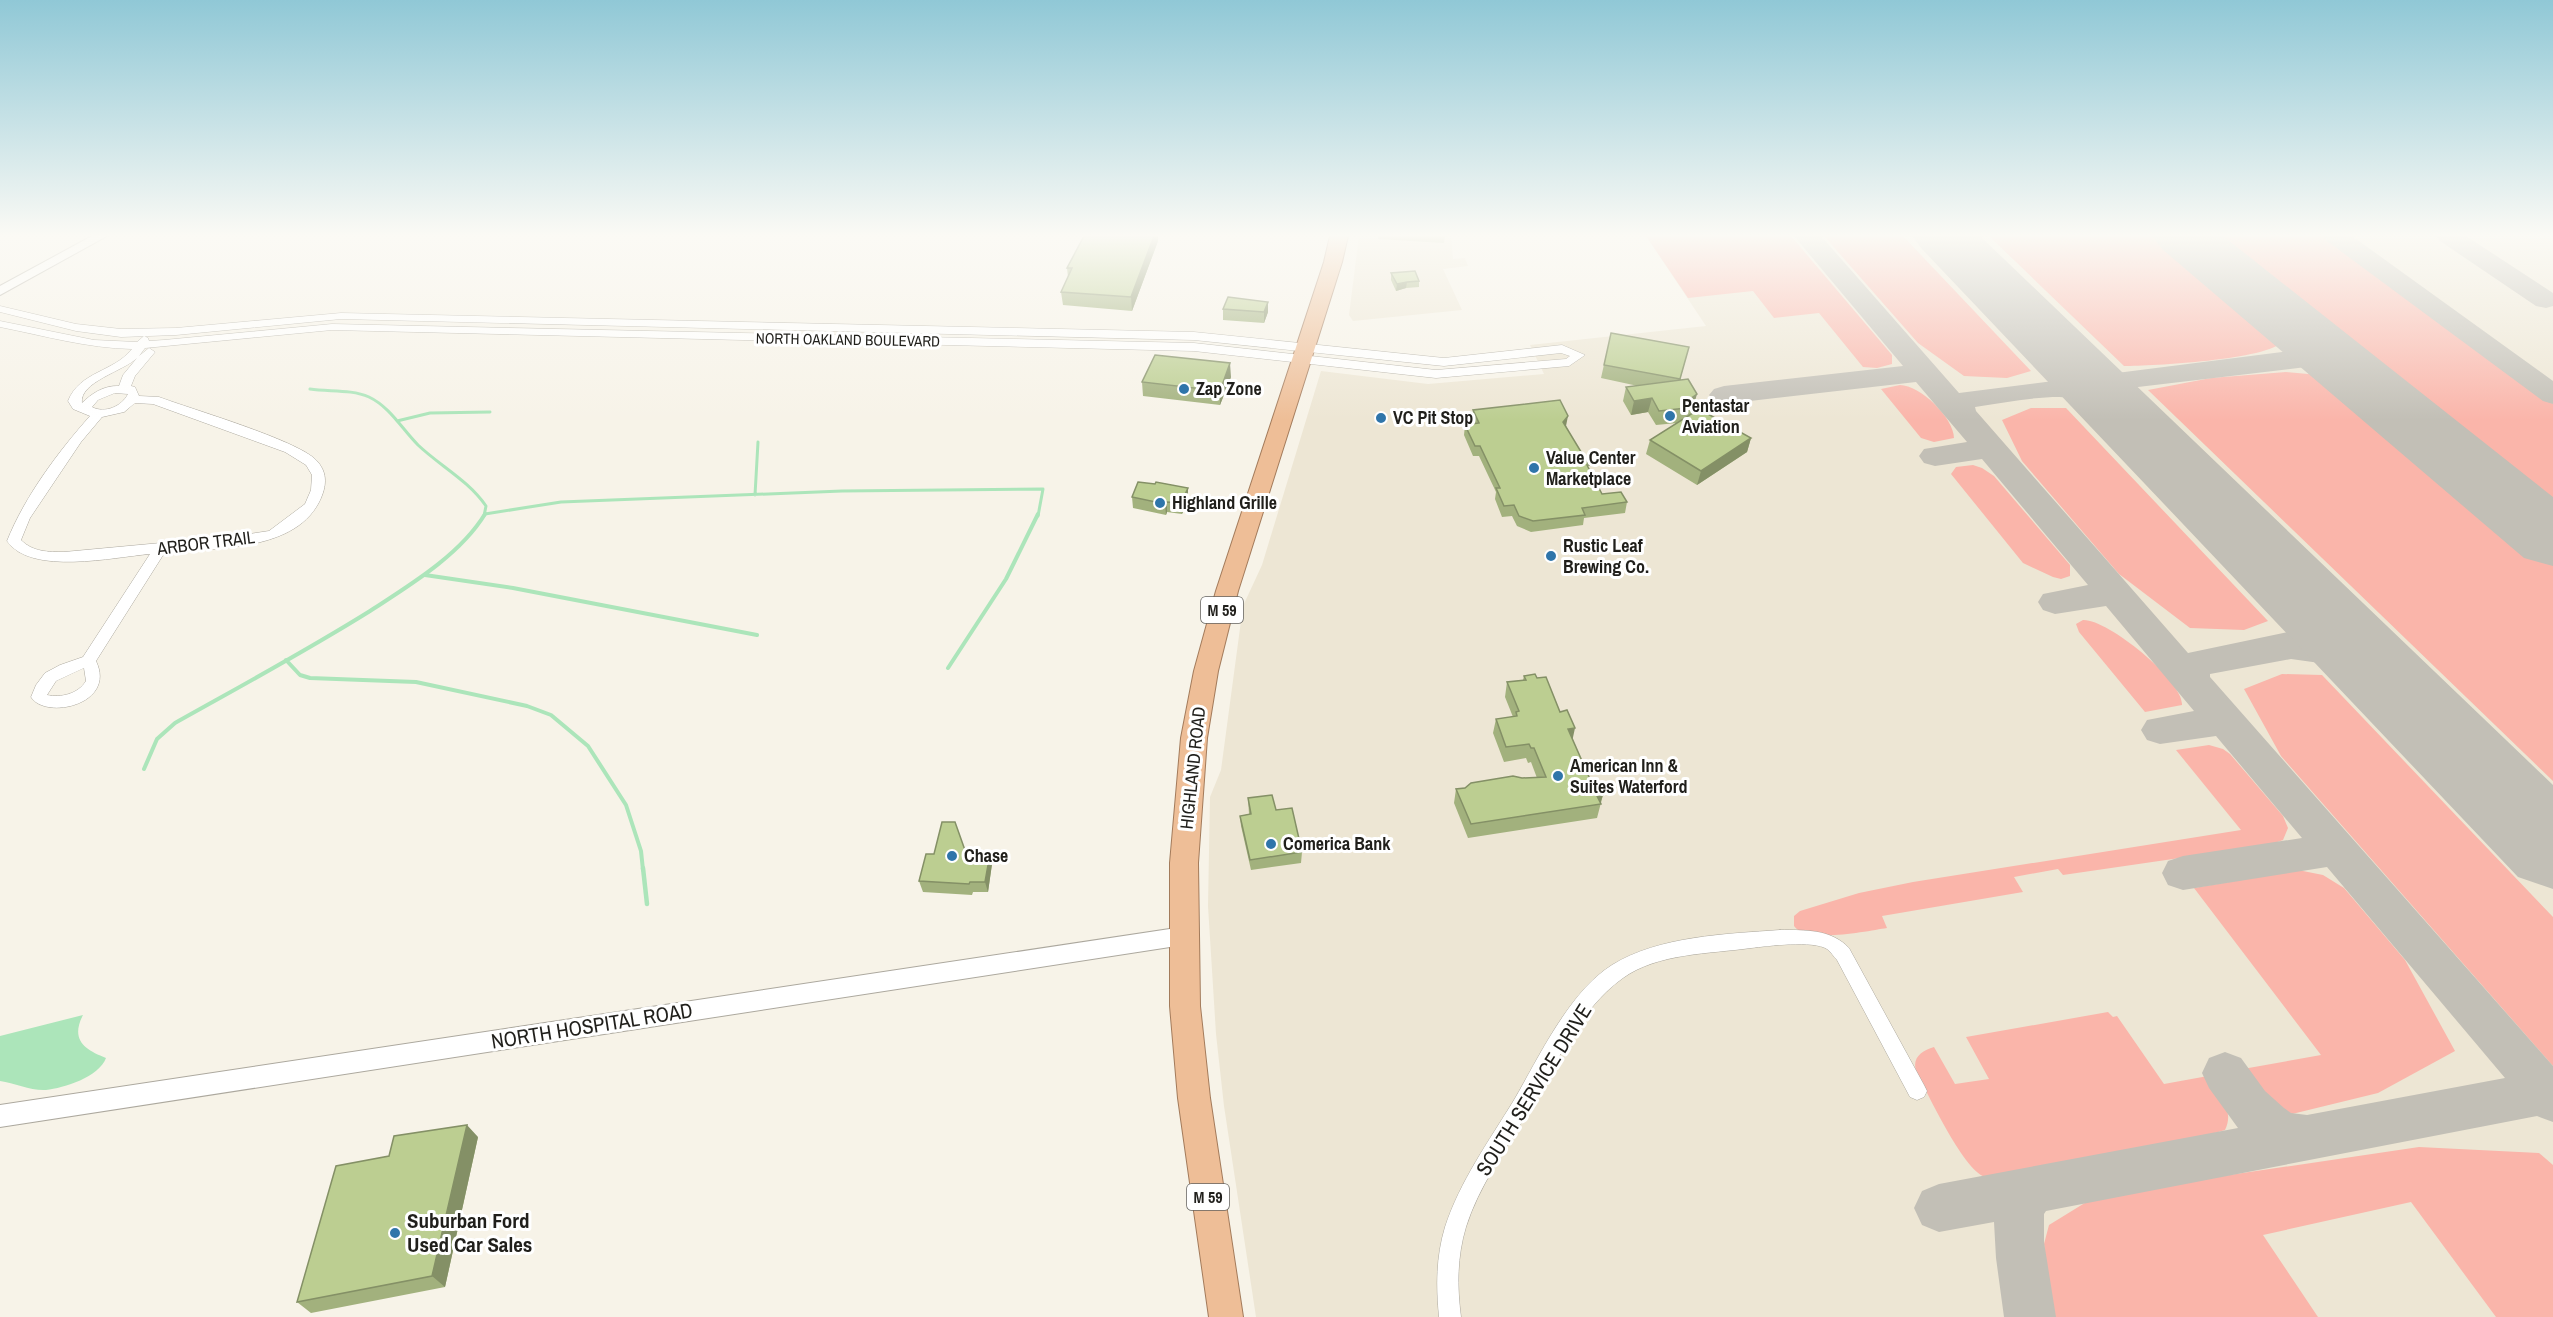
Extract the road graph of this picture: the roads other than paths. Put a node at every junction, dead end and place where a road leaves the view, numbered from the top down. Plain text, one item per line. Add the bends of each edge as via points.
1 (1322, 297) edge
2 (0, 309) edge
3 (0, 324) edge
4 (152, 338) junction
5 (141, 345) junction
6 (1304, 353) junction
7 (129, 394) junction
8 (92, 411) junction
9 (161, 548) junction
10 (88, 661) dead end
11 (1183, 936) junction
12 (1917, 1091) dead end
13 (0, 1116) edge
14 (1226, 1317) edge
15 (1450, 1317) edge

1 - 6 highway, HIGHLAND ROAD / M 59
2 - 4 street, NORTH OAKLAND BOULEVARD
3 - 5 street via 96,344
4 - 5 street
4 - 6 street, NORTH OAKLAND BOULEVARD via 332,327
4 - 6 street, NORTH OAKLAND BOULEVARD via 165,332 341,316 1182,335
4 - 7 street via 129,375
5 - 8 street via 127,361 76,393 77,406
6 - 6 street via 1450,374 1569,362 1579,355 1562,350 1444,362
6 - 11 highway, HIGHLAND ROAD / M 59 via 1227,591 1204,683 1188,791
7 - 8 street via 125,406 112,412
7 - 8 street via 114,389 94,397
7 - 9 street, ARBOR TRAIL via 282,446 310,462 319,475 311,506 273,534
8 - 9 street, ARBOR TRAIL via 23,518 14,541 21,551 40,556
9 - 10 street
11 - 13 street, NORTH HOSPITAL ROAD
11 - 14 highway, HIGHLAND ROAD / M 59 via 1194,1098
12 - 15 street, SOUTH SERVICE DRIVE via 1843,954 1821,939 1764,939 1692,948 1640,961 1618,971 1600,986 1561,1038 1465,1203 1451,1245 1447,1288

